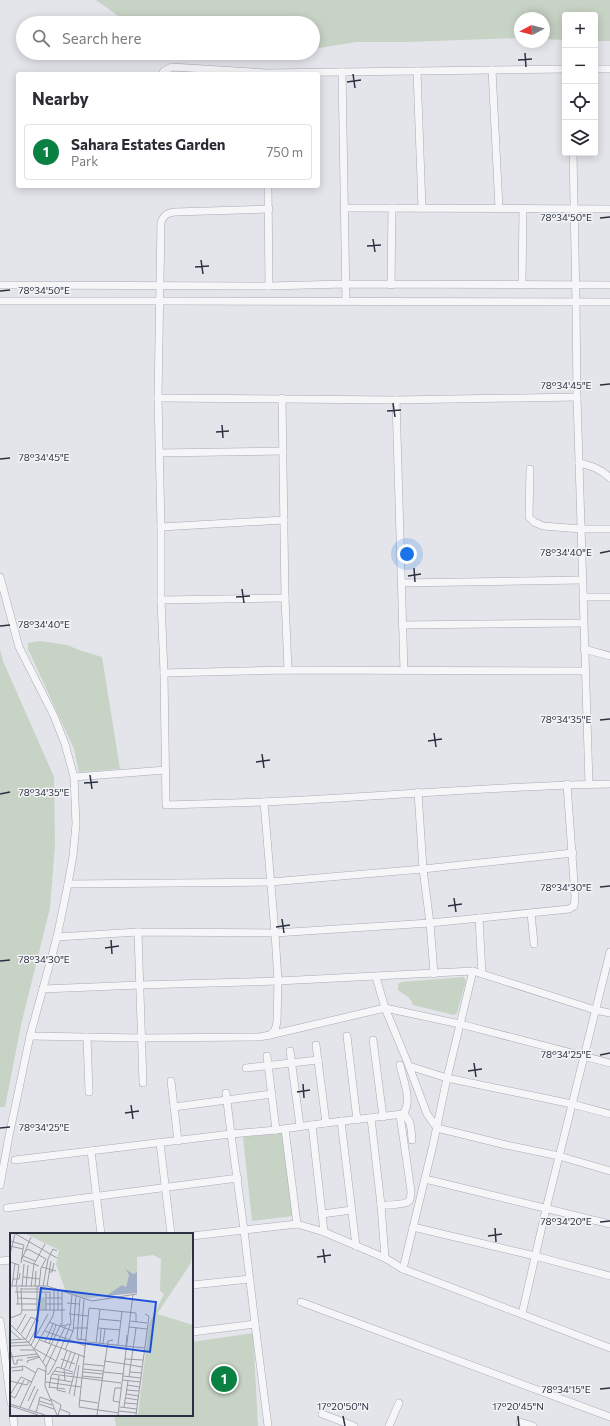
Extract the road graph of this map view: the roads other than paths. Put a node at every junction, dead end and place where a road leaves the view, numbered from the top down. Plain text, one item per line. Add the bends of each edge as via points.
1 (562, 69) edge
2 (598, 69) edge
3 (610, 69) edge
4 (492, 70) junction
5 (417, 71) junction
6 (163, 72) edge
7 (250, 72) edge
8 (320, 72) edge
9 (342, 72) junction
10 (573, 156) edge
11 (268, 188) edge
12 (345, 208) junction
13 (392, 208) junction
14 (422, 208) junction
15 (498, 208) junction
16 (523, 208) junction
17 (575, 208) junction
18 (610, 208) edge
19 (269, 209) junction
20 (345, 284) junction
21 (522, 284) junction
22 (391, 285) junction
23 (576, 285) junction
24 (610, 285) edge
25 (0, 286) edge
26 (160, 286) junction
27 (269, 286) junction
28 (160, 300) junction
29 (0, 301) edge
30 (346, 302) junction
31 (576, 302) junction
32 (610, 302) edge
33 (577, 397) junction
34 (158, 398) junction
35 (282, 398) junction
36 (396, 400) junction
37 (283, 451) junction
38 (159, 453) junction
39 (580, 463) junction
40 (530, 469) dead end
41 (610, 478) edge
42 (284, 520) junction
43 (161, 527) junction
44 (581, 529) junction
45 (610, 529) edge
46 (0, 577) edge
47 (582, 580) junction
48 (401, 583) junction
49 (610, 596) edge
50 (583, 597) junction
51 (285, 598) junction
52 (161, 600) junction
53 (583, 623) junction
54 (402, 625) junction
55 (584, 649) junction
56 (610, 656) edge
57 (288, 670) junction
58 (404, 671) junction
59 (584, 671) junction
60 (164, 673) junction
61 (166, 770) junction
62 (74, 777) junction
63 (567, 784) junction
64 (589, 784) junction
65 (610, 784) edge
66 (418, 792) junction
67 (264, 802) junction
68 (573, 853) junction
69 (422, 869) junction
70 (271, 882) junction
71 (68, 884) junction
72 (531, 913) junction
73 (479, 918) junction
74 (430, 923) junction
75 (138, 932) junction
76 (275, 933) junction
77 (56, 937) junction
78 (534, 944) dead end
79 (610, 955) edge
80 (473, 972) junction
81 (434, 974) junction
82 (482, 974) junction
83 (376, 977) junction
84 (278, 981) junction
85 (140, 984) junction
86 (43, 989) junction
87 (385, 1008) junction
88 (595, 1010) junction
89 (610, 1013) edge
90 (460, 1024) junction
91 (30, 1036) junction
92 (264, 1036) junction
93 (347, 1036) dead end
94 (87, 1037) junction
95 (142, 1038) junction
96 (373, 1040) dead end
97 (316, 1045) dead end
98 (290, 1051) dead end
99 (267, 1056) dead end
100 (584, 1056) junction
101 (318, 1060) junction
102 (292, 1063) junction
103 (610, 1063) edge
104 (268, 1065) junction
105 (400, 1065) dead end
106 (409, 1066) junction
107 (246, 1068) dead end
108 (446, 1078) junction
109 (171, 1081) dead end
110 (142, 1084) dead end
111 (89, 1092) dead end
112 (272, 1094) junction
113 (227, 1096) junction
114 (572, 1104) junction
115 (174, 1107) junction
116 (610, 1114) edge
117 (402, 1115) junction
118 (383, 1117) junction
119 (371, 1118) junction
120 (357, 1120) junction
121 (341, 1122) junction
122 (326, 1123) junction
123 (312, 1125) junction
124 (300, 1126) junction
125 (437, 1128) junction
126 (285, 1129) junction
127 (276, 1130) junction
128 (231, 1134) junction
129 (178, 1140) junction
130 (412, 1140) dead end
131 (160, 1143) junction
132 (91, 1151) junction
133 (559, 1156) junction
134 (14, 1160) dead end
135 (610, 1171) edge
136 (238, 1178) junction
137 (425, 1179) junction
138 (0, 1185) edge
139 (165, 1187) junction
140 (97, 1196) junction
141 (381, 1205) junction
142 (7, 1208) dead end
143 (546, 1209) junction
144 (352, 1210) junction
145 (322, 1214) junction
146 (297, 1224) junction
147 (610, 1224) edge
148 (413, 1227) junction
149 (244, 1230) junction
150 (324, 1232) junction
151 (101, 1233) edge
152 (171, 1233) edge
153 (193, 1236) edge
154 (356, 1246) junction
155 (535, 1256) junction
156 (385, 1258) junction
157 (10, 1260) edge
158 (0, 1261) edge
159 (403, 1269) junction
160 (610, 1276) edge
161 (250, 1279) junction
162 (193, 1285) edge
163 (301, 1302) dead end
164 (522, 1314) junction
165 (0, 1321) edge
166 (255, 1324) junction
167 (193, 1332) edge
168 (5, 1348) edge
169 (610, 1348) edge
170 (10, 1394) edge
171 (399, 1403) dead end
172 (322, 1414) dead end
173 (13, 1416) edge
174 (48, 1416) edge
175 (610, 1417) edge
176 (520, 1422) dead end
177 (14, 1426) edge
178 (49, 1426) edge
179 (268, 1426) edge
180 (354, 1426) edge
181 (389, 1426) edge
182 (533, 1426) edge

1 - 4 street
2 - 3 street
4 - 5 street
4 - 15 street
5 - 9 street
5 - 14 street
6 - 7 street via 172,67
8 - 9 street
9 - 12 street
10 - 17 street
11 - 19 street
12 - 13 street
12 - 20 street
13 - 14 street
13 - 22 street
14 - 15 street
15 - 16 street
16 - 17 street
16 - 21 street
17 - 18 street
17 - 23 street
19 - 26 street via 175,212 164,216 161,222
19 - 27 street
20 - 22 street
20 - 27 street
20 - 30 street
21 - 22 street
21 - 23 street
23 - 24 street
23 - 31 street
25 - 26 street
26 - 27 street
26 - 28 street
28 - 29 street
28 - 30 street
28 - 34 street
30 - 31 street
31 - 32 street
31 - 33 street
33 - 36 street
33 - 39 street
34 - 35 street
34 - 38 street
35 - 36 street
35 - 37 street
36 - 48 street
37 - 38 street
37 - 42 street
38 - 43 street
39 - 41 street via 594,466
39 - 44 street
40 - 44 street via 529,517 543,526
42 - 43 street
42 - 51 street
43 - 52 street
44 - 45 street
44 - 47 street
46 - 62 street via 20,647 60,730
47 - 48 street
47 - 50 street
48 - 54 street
49 - 50 street
50 - 53 street
51 - 52 street
51 - 57 street
52 - 60 street
53 - 54 street
53 - 55 street
54 - 58 street
55 - 56 street
55 - 59 street
57 - 58 street
57 - 60 street
58 - 59 street
59 - 64 street
60 - 61 street
61 - 62 street
61 - 67 street via 166,805
62 - 71 street via 76,824
63 - 64 street
63 - 66 street
63 - 68 street
64 - 65 street
66 - 67 street
66 - 69 street
67 - 70 street
68 - 69 street
68 - 72 street via 574,906 569,909
69 - 70 street
69 - 74 street
70 - 71 street
70 - 76 street
71 - 77 street
72 - 73 street
72 - 78 street
73 - 74 street
73 - 82 street
74 - 76 street
74 - 81 street
75 - 76 street
75 - 77 street
75 - 85 street
76 - 84 street
77 - 86 street
79 - 88 street
80 - 81 street
80 - 82 street
80 - 90 street
81 - 83 street
82 - 88 street
83 - 84 street
83 - 87 street
84 - 85 street
84 - 92 street via 275,1030
85 - 86 street
85 - 95 street
86 - 91 street
87 - 90 street
87 - 92 street
87 - 106 street
88 - 89 street
88 - 100 street
90 - 100 street
90 - 108 street
91 - 94 street
91 - 138 street
92 - 95 street
93 - 120 street
94 - 95 street
94 - 111 street
95 - 110 street
96 - 118 street
97 - 101 street
98 - 102 street
99 - 104 street
100 - 103 street
100 - 114 street
101 - 102 street
101 - 122 street
102 - 104 street
102 - 124 street
104 - 107 street
104 - 112 street
105 - 117 street via 407,1100 407,1109
106 - 108 street
106 - 125 street via 427,1114
108 - 114 street
108 - 125 street
109 - 115 street
112 - 113 street
112 - 127 street
113 - 115 street
113 - 128 street
114 - 116 street
114 - 133 street
115 - 129 street
117 - 118 street
117 - 130 street via 407,1117 411,1125
117 - 141 street via 410,1198 404,1203
118 - 119 street
119 - 120 street
119 - 141 street
120 - 121 street
121 - 122 street
121 - 144 street
122 - 123 street
123 - 124 street
123 - 145 street
124 - 126 street
125 - 133 street
125 - 137 street
126 - 127 street
126 - 146 street
127 - 128 street
128 - 129 street
128 - 136 street
129 - 131 street
131 - 132 street
131 - 139 street
132 - 134 street
132 - 140 street
133 - 135 street
133 - 143 street
136 - 139 street
136 - 149 street
137 - 143 street
137 - 148 street
139 - 140 street
139 - 152 street
140 - 142 street
140 - 151 street
141 - 156 street
143 - 147 street
143 - 155 street
144 - 145 street
144 - 154 street
145 - 150 street
146 - 149 street
146 - 150 street
148 - 155 street
148 - 159 street
149 - 153 street
149 - 161 street
150 - 154 street
154 - 156 street
155 - 160 street
155 - 164 street
156 - 159 street
157 - 158 street
159 - 164 street
161 - 162 street
161 - 166 street
163 - 175 street
164 - 169 street
165 - 168 street
166 - 167 street
166 - 179 street
168 - 170 street
171 - 181 street
172 - 180 street
173 - 177 street
174 - 178 street
176 - 182 street

